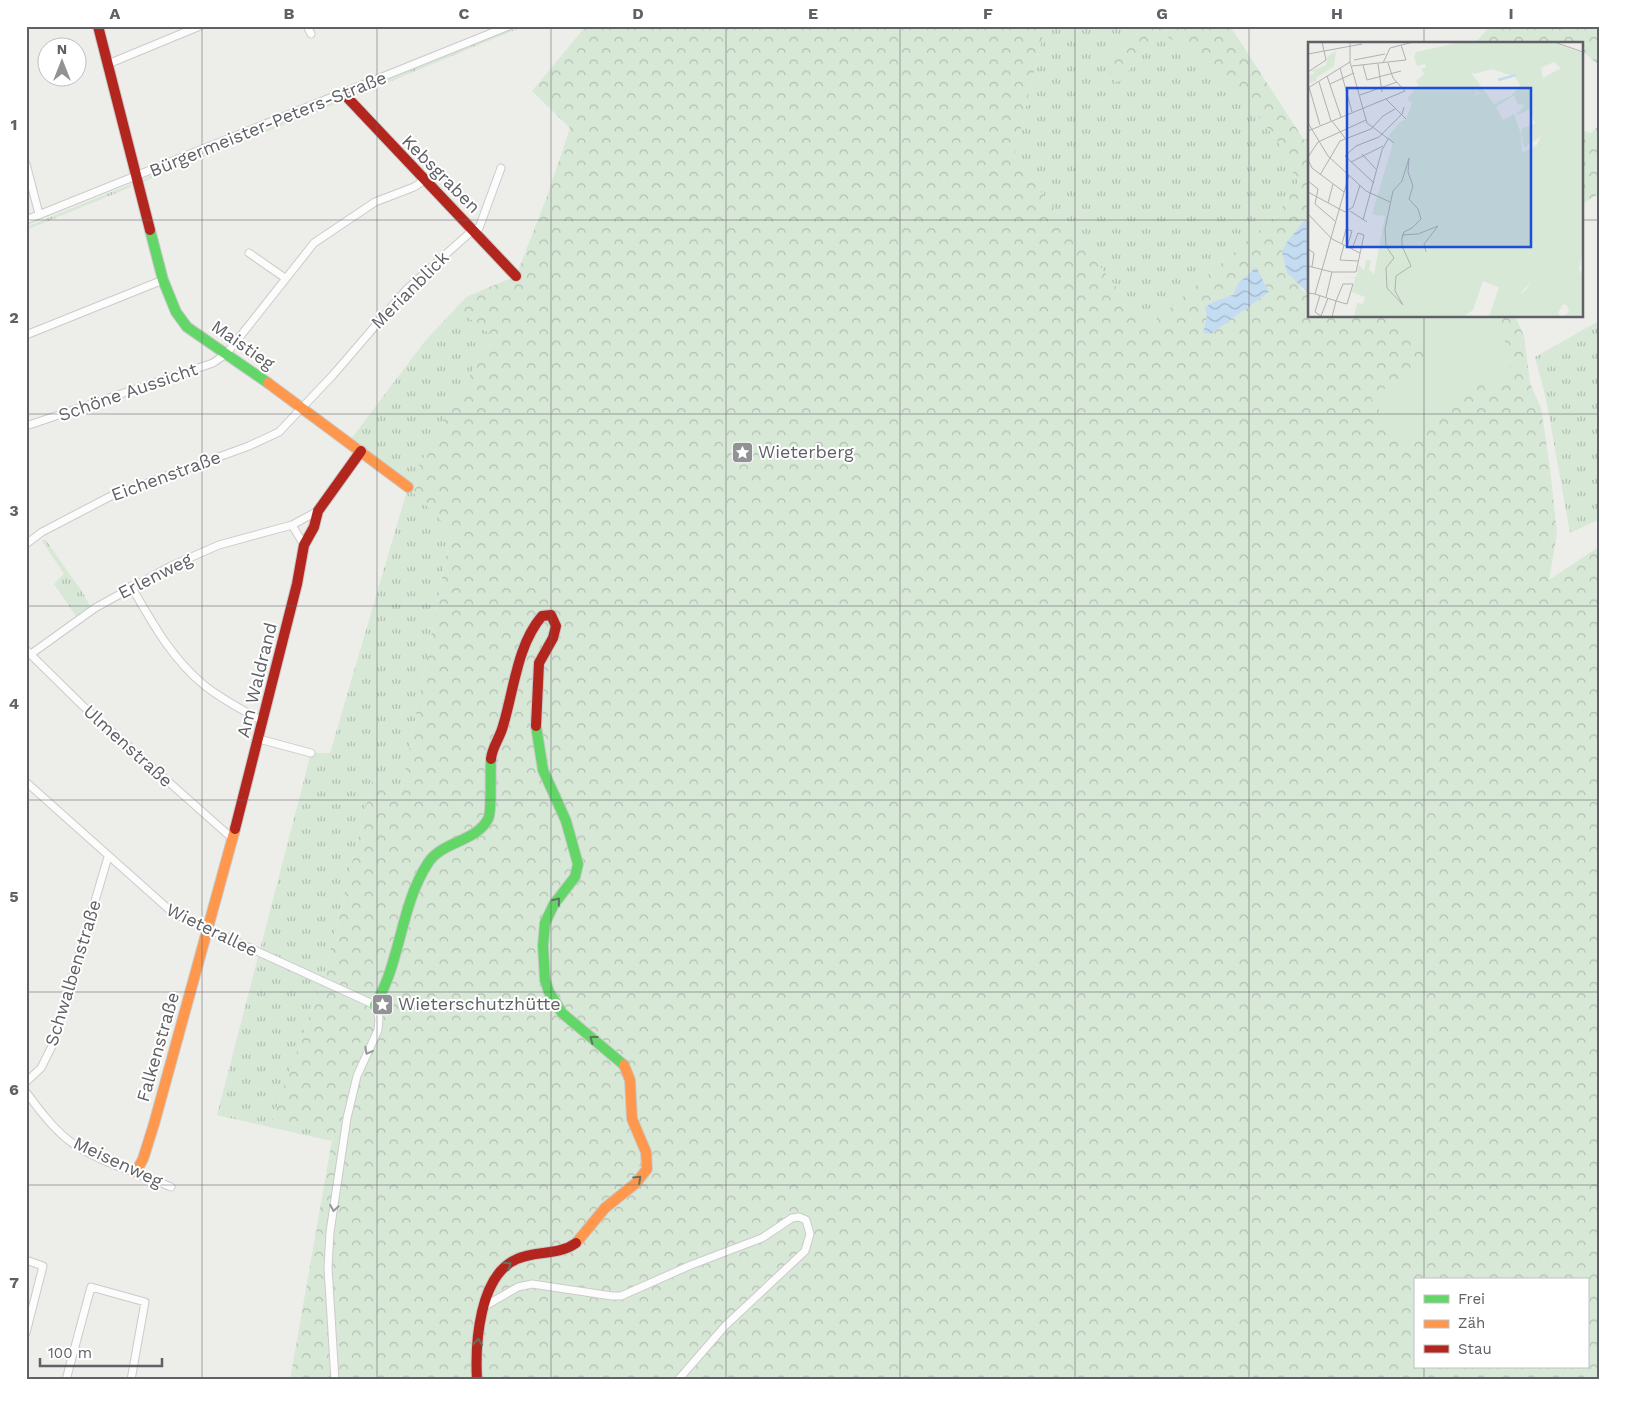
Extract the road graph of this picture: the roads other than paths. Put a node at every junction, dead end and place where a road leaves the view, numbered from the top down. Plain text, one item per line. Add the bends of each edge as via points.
1 (98, 26) edge
2 (200, 26) edge
3 (307, 26) edge
4 (510, 27) edge
5 (310, 34) dead end
6 (108, 64) junction
7 (344, 94) junction
8 (26, 164) edge
9 (501, 168) dead end
10 (136, 177) junction
11 (425, 180) junction
12 (39, 214) junction
13 (26, 220) edge
14 (474, 229) junction
15 (249, 253) dead end
16 (516, 276) dead end
17 (285, 278) junction
18 (163, 280) junction
19 (26, 335) edge
20 (227, 353) junction
21 (303, 407) junction
22 (26, 426) edge
23 (361, 451) junction
24 (408, 487) dead end
25 (318, 511) junction
26 (292, 525) junction
27 (26, 544) edge
28 (304, 545) junction
29 (132, 586) junction
30 (28, 652) edge
31 (262, 721) junction
32 (259, 739) junction
33 (311, 753) dead end
34 (26, 782) edge
35 (234, 839) junction
36 (108, 857) junction
37 (209, 930) junction
38 (375, 1005) junction
39 (26, 1082) edge
40 (26, 1092) edge
41 (136, 1172) junction
42 (171, 1187) dead end
43 (26, 1260) edge
44 (485, 1306) junction
45 (26, 1333) edge
46 (66, 1380) edge
47 (131, 1380) edge
48 (335, 1380) edge
49 (477, 1380) edge
50 (678, 1380) edge

1 - 6 street, Maistieg
2 - 6 street
3 - 5 street
4 - 7 street, Bürgermeister-Peters-Straße
6 - 10 street, Maistieg
7 - 10 street, Bürgermeister-Peters-Straße
7 - 11 street, Kebsgraben
8 - 12 street
9 - 14 street, Merianblick via 480,228
10 - 12 street, Bürgermeister-Peters-Straße
10 - 18 street, Maistieg
11 - 14 street, Kebsgraben
11 - 17 street via 375,202 344,221 314,243
12 - 13 street, Bürgermeister-Peters-Straße
14 - 16 street, Kebsgraben
14 - 21 street, Merianblick via 407,289
15 - 17 street
17 - 20 street
18 - 19 street
18 - 20 street, Maistieg via 176,312 187,327
20 - 21 street, Maistieg
20 - 22 street, Schöne Aussicht via 213,363
21 - 23 street, Maistieg
21 - 27 street, Eichenstraße via 279,432 110,496
23 - 24 street, Maistieg
23 - 25 street, Am Waldrand
25 - 26 street, Erlenweg
25 - 28 street, Am Waldrand
26 - 28 street
26 - 29 street, Erlenweg via 219,545
28 - 31 street, Am Waldrand
29 - 30 street, Erlenweg
29 - 31 street via 159,635 188,670 222,698
30 - 35 street, Ulmenstraße via 83,706
31 - 32 street, Am Waldrand
32 - 33 street
32 - 35 street, Am Waldrand
34 - 36 street, Wieterallee
35 - 37 street, Am Waldrand
36 - 37 street, Wieterallee via 167,909
36 - 39 street, Schwalbenstraße via 52,1046 41,1068
37 - 38 street, Wieterallee
37 - 41 street, Falkenstraße via 154,1124
44 -> 38 street via 492,1283 505,1266 522,1258 550,1254 572,1246 608,1204 643,1176 648,1164 647,1152 632,1120 630,1077 626,1068 562,1014 550,998 545,983 542,947 546,918 556,900 574,880 578,869 563,812 542,768 538,741 538,674 541,657 555,631 556,623 551,615 542,616 536,623 516,672 502,728 492,751 488,820 474,832 442,848 428,863 405,915 384,990
38 -> 48 street via 378,1030 357,1076 347,1118 328,1245
40 - 41 street, Meisenweg via 68,1140
41 - 42 street, Meisenweg
43 - 45 street via 43,1266
49 -> 44 street via 478,1334
44 - 50 street via 518,1286 532,1284 621,1296 762,1238 792,1218 806,1220 810,1234 805,1251 725,1326
46 - 47 street via 91,1286 145,1302

